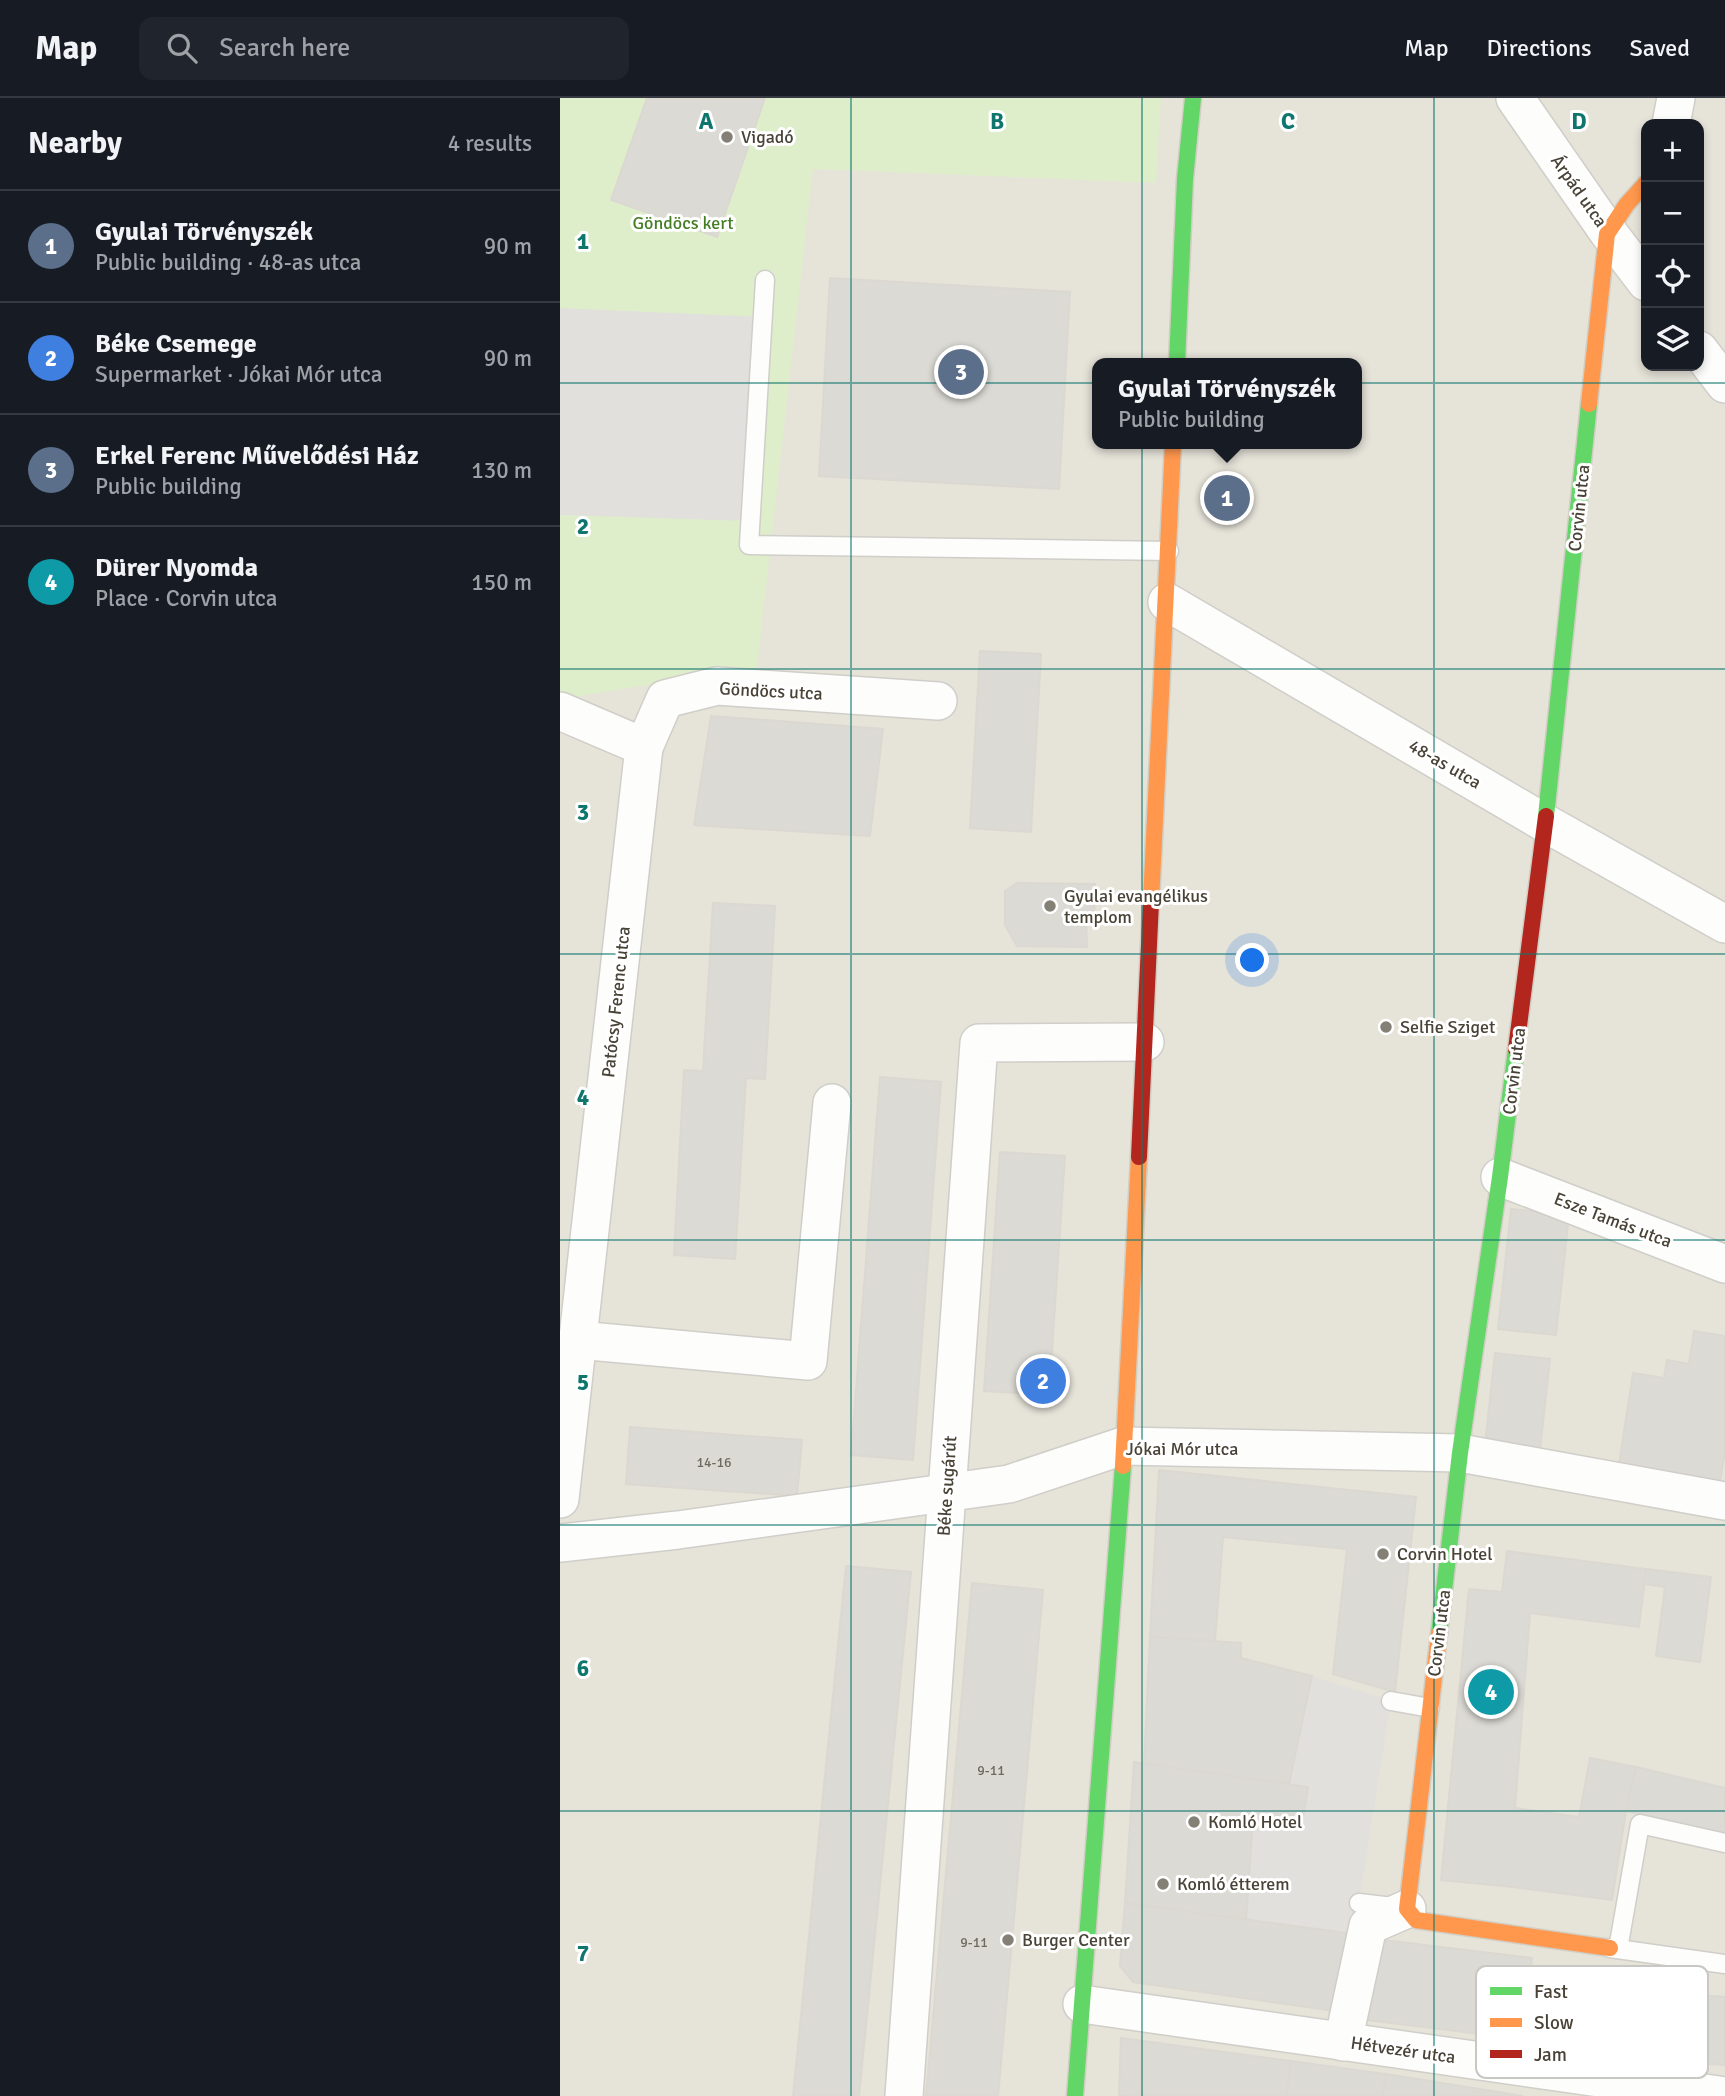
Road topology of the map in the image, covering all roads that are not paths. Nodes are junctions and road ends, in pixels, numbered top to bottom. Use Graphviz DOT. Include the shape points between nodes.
graph roads {
  1 [pos="1193,98"];
  2 [pos="1515,98"];
  3 [pos="1676,98"];
  4 [pos="1672,119"];
  5 [pos="1641,189"];
  6 [pos="1608,232"];
  7 [pos="1641,275"];
  8 [pos="765,279"];
  9 [pos="1704,357"];
  10 [pos="1177,358"];
  11 [pos="1725,384"];
  12 [pos="1174,449"];
  13 [pos="1169,551"];
  14 [pos="1167,602"];
  15 [pos="938,701"];
  16 [pos="560,711"];
  17 [pos="644,747"];
  18 [pos="1545,823"];
  19 [pos="1725,924"];
  20 [pos="1145,1042"];
  21 [pos="832,1103"];
  22 [pos="1500,1177"];
  23 [pos="1725,1264"];
  24 [pos="578,1340"];
  25 [pos="1123,1446"];
  26 [pos="1460,1453"];
  27 [pos="946,1493"];
  28 [pos="560,1499"];
  29 [pos="1725,1501"];
  30 [pos="560,1544"];
  31 [pos="1391,1700"];
  32 [pos="1430,1708"];
  33 [pos="1725,1843"];
  34 [pos="1359,1903"];
  35 [pos="1407,1909"];
  36 [pos="1614,1949"];
  37 [pos="1725,1964"];
  38 [pos="1082,2004"];
  39 [pos="1343,2042"];
  40 [pos="1476,2067"];
  41 [pos="1537,2078"];
  42 [pos="1569,2084"];
  43 [pos="904,2096"];
  44 [pos="1075,2096"];
  45 [pos="1725,2096"];
  1 -- 10 [label="street"];
  2 -- 6 [label="street, Árpád utca"];
  3 -- 4 [label="street"];
  5 -- 6 [label="street"];
  6 -- 7 [label="street, Árpád utca"];
  6 -- 18 [label="street, Corvin utca"];
  8 -- 13 [label="lane" via="749,545"];
  9 -- 11 [label="street"];
  12 -- 13 [label="street"];
  13 -- 14 [label="street"];
  14 -- 18 [label="street, 48-as utca"];
  14 -- 20 [label="street"];
  15 -- 17 [label="street, Göndöcs utca" via="717,686 665,699"];
  16 -- 17 [label="street"];
  17 -- 24 [label="street, Patócsy Ferenc utca"];
  18 -- 19 [label="street, 48-as utca"];
  18 -- 22 [label="street, Corvin utca"];
  20 -- 25 [label="street"];
  20 -- 27 [label="street, Béke sugárút" via="979,1043"];
  21 -- 24 [label="street" via="808,1361"];
  22 -- 23 [label="street, Esze Tamás utca"];
  22 -- 26 [label="street, Corvin utca"];
  24 -- 28 [label="street, Patócsy Ferenc utca"];
  25 -- 26 [label="street, Jókai Mór utca"];
  25 -- 27 [label="street, Jókai Mór utca" via="1009,1484"];
  25 -- 38 [label="street"];
  26 -- 29 [label="street, Jókai Mór utca"];
  26 -- 32 [label="street, Corvin utca"];
  27 -- 30 [label="street, Jókai Mór utca"];
  27 -- 43 [label="street, Béke sugárút"];
  31 -- 32 [label="lane"];
  32 -- 35 [label="street, Corvin utca"];
  33 -- 36 [label="lane" via="1640,1824"];
  34 -- 35 [label="lane"];
  35 -- 36 [label="street" via="1416,1920"];
  35 -- 39 [label="street" via="1368,1926"];
  36 -- 37 [label="lane"];
  38 -- 39 [label="street, Hétvezér utca"];
  38 -- 44 [label="street"];
  39 -- 40 [label="street, Hétvezér utca"];
  41 -- 42 [label="street, Hétvezér utca"];
  42 -- 45 [label="street, Hétvezér utca"];
}
